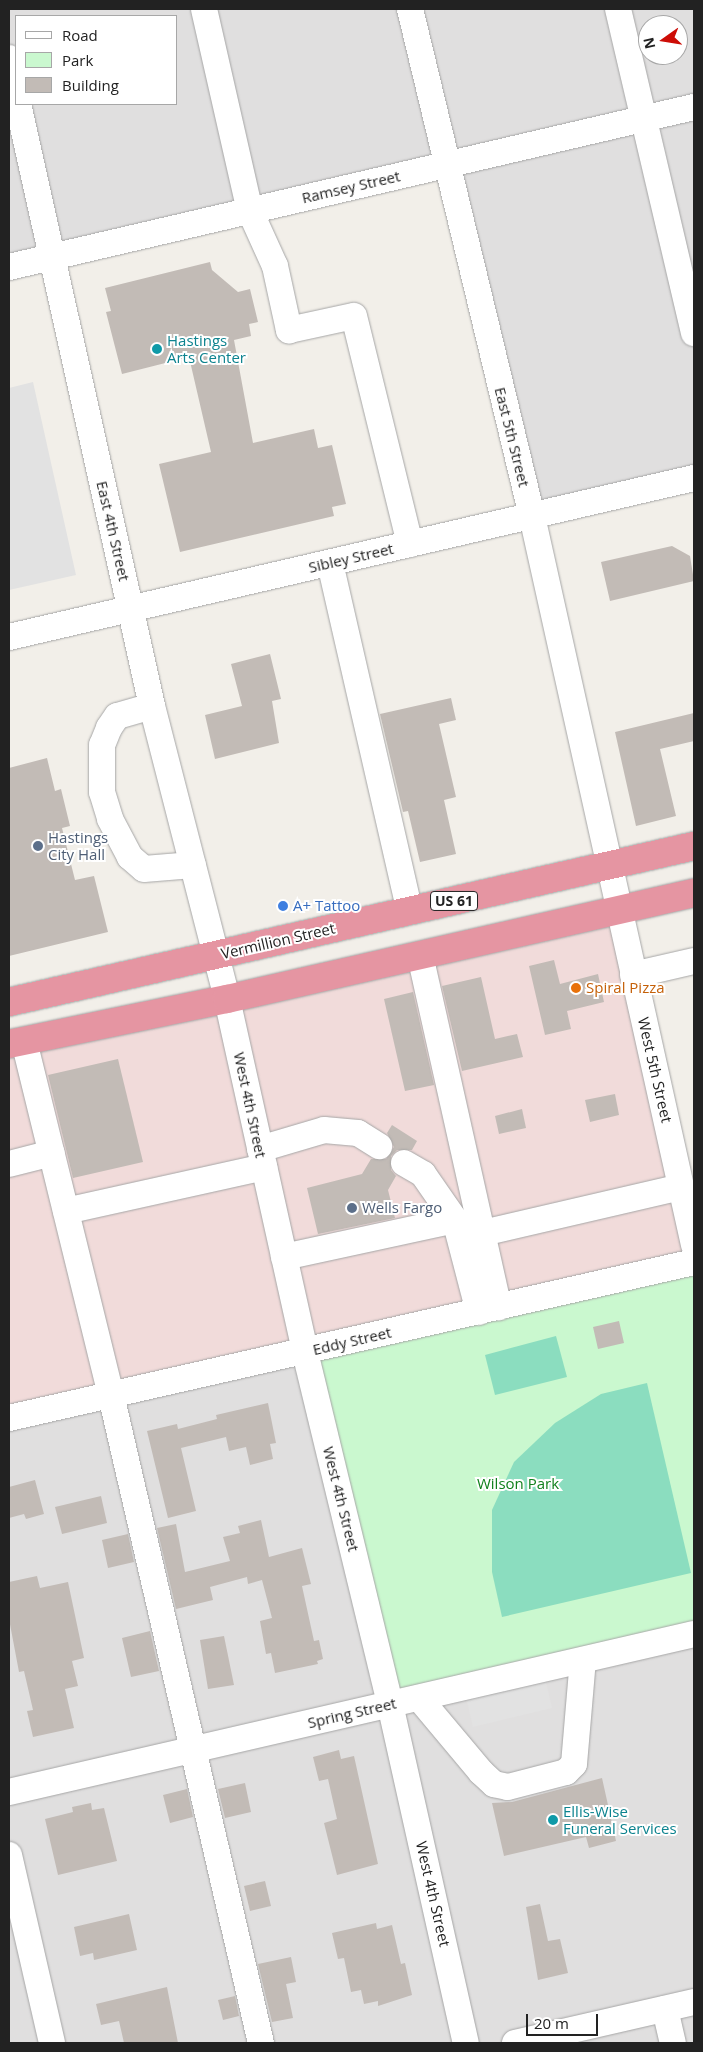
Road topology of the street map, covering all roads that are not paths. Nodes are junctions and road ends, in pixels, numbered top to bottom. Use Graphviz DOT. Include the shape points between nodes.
graph roads {
  1 [pos="204,9"];
  2 [pos="410,9"];
  3 [pos="618,9"];
  4 [pos="9,58"];
  5 [pos="15,89"];
  6 [pos="18,105"];
  7 [pos="694,107"];
  8 [pos="644,119"];
  9 [pos="445,164"];
  10 [pos="250,211"];
  11 [pos="51,258"];
  12 [pos="9,267"];
  13 [pos="694,333"];
  14 [pos="694,478"];
  15 [pos="532,516"];
  16 [pos="410,544"];
  17 [pos="330,562"];
  18 [pos="131,608"];
  19 [pos="9,637"];
  20 [pos="152,706"];
  21 [pos="694,846"];
  22 [pos="193,866"];
  23 [pos="609,866"];
  24 [pos="694,893"];
  25 [pos="619,910"];
  26 [pos="410,911"];
  27 [pos="420,955"];
  28 [pos="214,956"];
  29 [pos="694,961"];
  30 [pos="633,975"];
  31 [pos="227,999"];
  32 [pos="9,1002"];
  33 [pos="16,1042"];
  34 [pos="379,1146"];
  35 [pos="52,1153"];
  36 [pos="262,1158"];
  37 [pos="404,1163"];
  38 [pos="9,1164"];
  39 [pos="681,1187"];
  40 [pos="66,1211"];
  41 [pos="455,1220"];
  42 [pos="483,1233"];
  43 [pos="694,1245"];
  44 [pos="284,1256"];
  45 [pos="694,1262"];
  46 [pos="489,1309"];
  47 [pos="305,1352"];
  48 [pos="111,1395"];
  49 [pos="9,1418"];
  50 [pos="694,1634"];
  51 [pos="583,1660"];
  52 [pos="420,1698"];
  53 [pos="390,1704"];
  54 [pos="192,1750"];
  55 [pos="9,1792"];
  56 [pos="9,1855"];
  57 [pos="694,2002"];
  58 [pos="665,2009"];
  59 [pos="52,2043"];
  60 [pos="261,2043"];
  61 [pos="466,2043"];
  62 [pos="515,2043"];
  63 [pos="673,2043"];
  1 -- 10 [label="street"];
  2 -- 9 [label="street, East 5th Street"];
  3 -- 8 [label="street"];
  4 -- 5 [label="street"];
  6 -- 11 [label="street, East 4th Street"];
  7 -- 8 [label="street, Ramsey Street"];
  8 -- 9 [label="street, Ramsey Street"];
  8 -- 13 [label="street"];
  9 -- 10 [label="street, Ramsey Street"];
  9 -- 15 [label="street, East 5th Street"];
  10 -- 11 [label="street, Ramsey Street"];
  10 -- 16 [label="street" via="275,266 289,330 354,316"];
  11 -- 12 [label="street, Ramsey Street"];
  11 -- 18 [label="street, East 4th Street"];
  14 -- 15 [label="street, Sibley Street"];
  15 -- 16 [label="street, Sibley Street"];
  15 -- 23 [label="street, East 5th Street"];
  16 -- 17 [label="street, Sibley Street"];
  17 -- 18 [label="street, Sibley Street"];
  17 -- 26 [label="street"];
  18 -- 19 [label="street, Sibley Street"];
  18 -- 20 [label="street, East 4th Street"];
  20 -- 22 [label="street, East 4th Street"];
  20 -- 22 [label="street" via="118,716 108,728 102,744 102,792 110,818 130,856 144,869"];
  21 -- 23 [label="highway, Vermillion Street / US 61"];
  22 -- 28 [label="street, East 4th Street"];
  23 -- 25 [label="street, West 5th Street"];
  23 -- 26 [label="highway, Vermillion Street / US 61"];
  24 -- 25 [label="highway"];
  25 -- 27 [label="highway"];
  25 -- 30 [label="street, West 5th Street"];
  26 -- 28 [label="highway, Vermillion Street / US 61"];
  27 -- 31 [label="highway"];
  27 -- 42 [label="street"];
  28 -- 31 [label="street, West 4th Street"];
  28 -- 32 [label="highway, Vermillion Street / US 61"];
  29 -- 30 [label="street"];
  30 -- 39 [label="street, West 5th Street"];
  31 -- 33 [label="highway"];
  31 -- 36 [label="street, West 4th Street"];
  33 -- 35 [label="street"];
  34 -- 36 [label="street" via="358,1132 324,1130"];
  35 -- 38 [label="street"];
  35 -- 40 [label="street"];
  36 -- 40 [label="street"];
  36 -- 44 [label="street, West 4th Street"];
  37 -- 41 [label="street" via="422,1174"];
  39 -- 42 [label="street"];
  39 -- 43 [label="street, West 5th Street"];
  40 -- 48 [label="street"];
  41 -- 44 [label="street"];
  41 -- 46 [label="street"];
  42 -- 46 [label="street"];
  44 -- 47 [label="street, West 4th Street"];
  45 -- 46 [label="street, Eddy Street"];
  46 -- 47 [label="street, Eddy Street"];
  47 -- 48 [label="street, Eddy Street"];
  47 -- 53 [label="street, West 4th Street"];
  48 -- 49 [label="street, Eddy Street"];
  48 -- 54 [label="street"];
  50 -- 51 [label="street, Spring Street"];
  51 -- 52 [label="street, Spring Street"];
  51 -- 52 [label="street" via="574,1764 566,1772 508,1787 494,1784 481,1772"];
  52 -- 53 [label="street, Spring Street"];
  53 -- 54 [label="street, Spring Street"];
  53 -- 61 [label="street, West 4th Street"];
  54 -- 55 [label="street, Spring Street"];
  54 -- 60 [label="street"];
  56 -- 59 [label="street"];
  57 -- 58 [label="street"];
  58 -- 62 [label="street"];
  58 -- 63 [label="street"];
}
